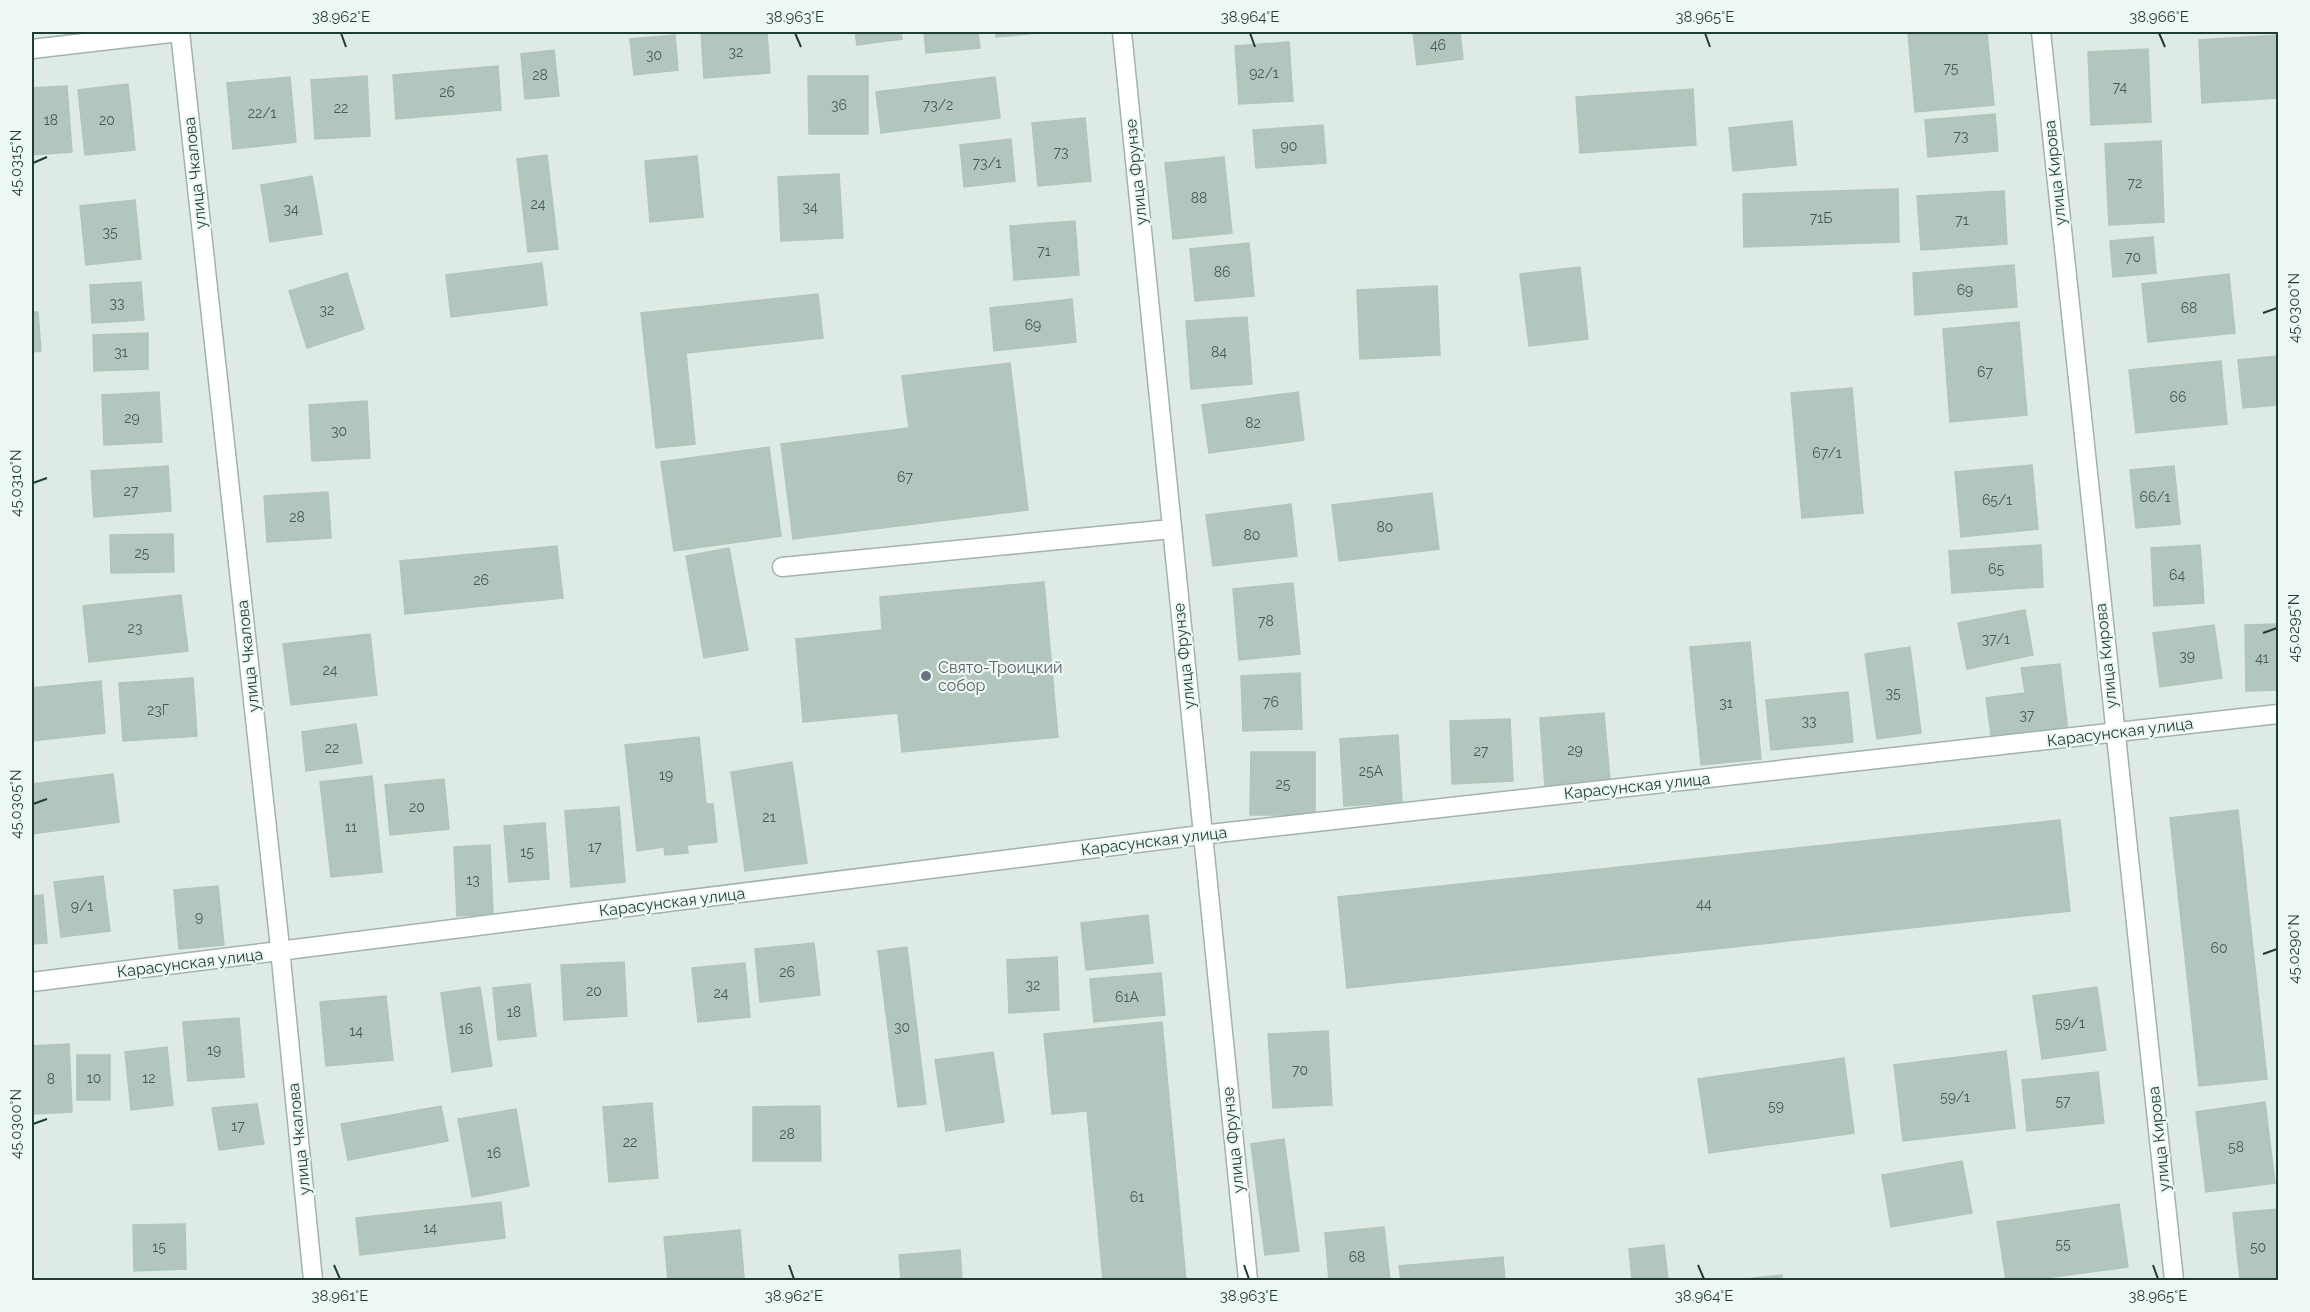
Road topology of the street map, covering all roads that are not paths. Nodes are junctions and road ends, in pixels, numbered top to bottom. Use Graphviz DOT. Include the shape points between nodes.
graph roads {
  1 [pos="180,32"];
  2 [pos="1122,32"];
  3 [pos="2041,32"];
  4 [pos="32,49"];
  5 [pos="1171,529"];
  6 [pos="782,567"];
  7 [pos="2278,714"];
  8 [pos="2114,733"];
  9 [pos="1201,835"];
  10 [pos="280,952"];
  11 [pos="32,982"];
  12 [pos="313,1281"];
  13 [pos="1248,1281"];
  14 [pos="2174,1281"];
  1 -- 4 [label="street"];
  1 -- 10 [label="street, улица Чкалова"];
  2 -- 5 [label="street, улица Фрунзе"];
  3 -- 8 [label="street, улица Кирова"];
  5 -- 6 [label="street"];
  5 -- 9 [label="street, улица Фрунзе"];
  7 -- 8 [label="street, Карасунская улица"];
  8 -- 9 [label="street, Карасунская улица"];
  8 -- 14 [label="street, улица Кирова"];
  9 -- 10 [label="street, Карасунская улица"];
  9 -- 13 [label="street, улица Фрунзе"];
  10 -- 11 [label="street, Карасунская улица"];
  10 -- 12 [label="street, улица Чкалова"];
}
